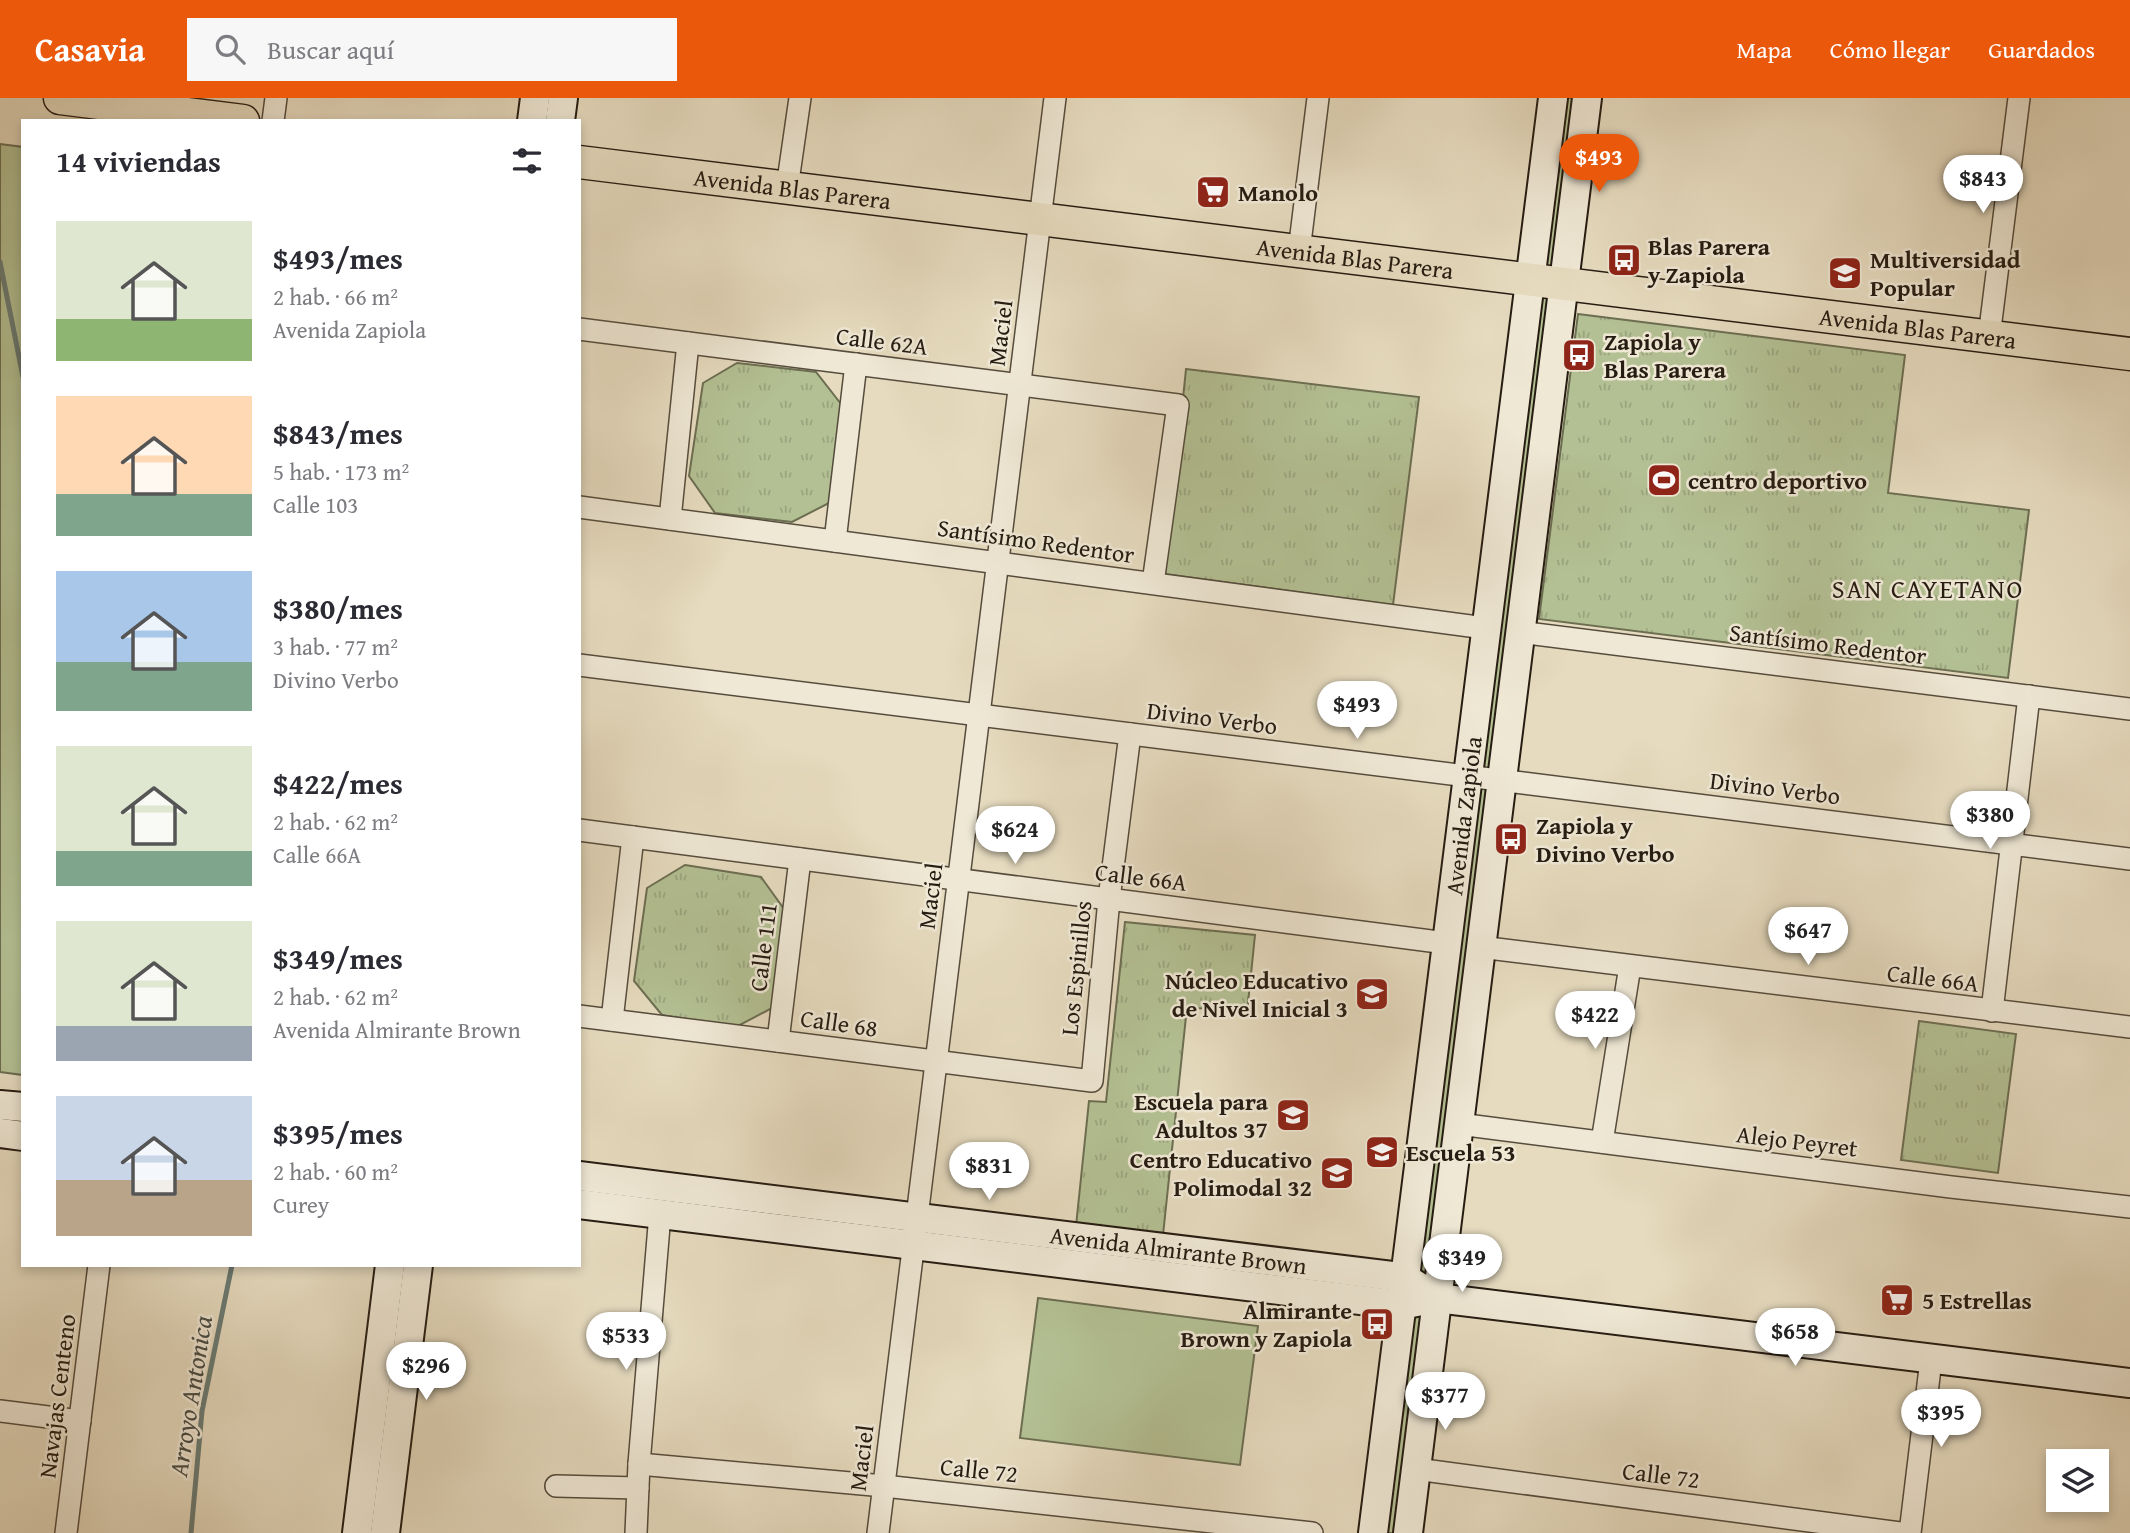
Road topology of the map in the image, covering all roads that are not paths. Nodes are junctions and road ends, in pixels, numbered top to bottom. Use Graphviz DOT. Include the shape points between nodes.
graph roads {
  1 [pos="60,98"];
  2 [pos="276,98"];
  3 [pos="534,98"];
  4 [pos="563,98"];
  5 [pos="800,98"];
  6 [pos="1055,98"];
  7 [pos="1318,98"];
  8 [pos="1553,98"];
  9 [pos="1587,98"];
  10 [pos="2019,98"];
  11 [pos="227,119"];
  12 [pos="273,119"];
  13 [pos="532,119"];
  14 [pos="560,119"];
  15 [pos="581,162"];
  16 [pos="787,188"];
  17 [pos="1040,220"];
  18 [pos="1299,251"];
  19 [pos="1529,280"];
  20 [pos="1563,284"];
  21 [pos="581,329"];
  22 [pos="1989,337"];
  23 [pos="688,343"];
  24 [pos="2130,354"];
  25 [pos="856,364"];
  26 [pos="1020,385"];
  27 [pos="581,507"];
  28 [pos="670,519"];
  29 [pos="835,541"];
  30 [pos="998,564"];
  31 [pos="1153,583"];
  32 [pos="1485,628"];
  33 [pos="1519,632"];
  34 [pos="581,665"];
  35 [pos="2029,696"];
  36 [pos="2130,709"];
  37 [pos="979,715"];
  38 [pos="1130,734"];
  39 [pos="1467,776"];
  40 [pos="1501,781"];
  41 [pos="581,830"];
  42 [pos="633,837"];
  43 [pos="2011,845"];
  44 [pos="800,859"];
  45 [pos="2130,859"];
  46 [pos="959,880"];
  47 [pos="1109,899"];
  48 [pos="1446,943"];
  49 [pos="1480,947"];
  50 [pos="1630,966"];
  51 [pos="1992,1012"];
  52 [pos="581,1016"];
  53 [pos="612,1020"];
  54 [pos="2130,1027"];
  55 [pos="778,1041"];
  56 [pos="936,1062"];
  57 [pos="1092,1081"];
  58 [pos="0,1105"];
  59 [pos="21,1107"];
  60 [pos="1459,1124"];
  61 [pos="0,1133"];
  62 [pos="21,1136"];
  63 [pos="1602,1142"];
  64 [pos="581,1176"];
  65 [pos="581,1204"];
  66 [pos="2130,1207"];
  67 [pos="660,1214"];
  68 [pos="917,1218"];
  69 [pos="914,1246"];
  70 [pos="99,1267"];
  71 [pos="390,1267"];
  72 [pos="418,1267"];
  73 [pos="1403,1292"];
  74 [pos="1437,1298"];
  75 [pos="1931,1360"];
  76 [pos="2130,1383"];
  77 [pos="0,1411"];
  78 [pos="80,1421"];
  79 [pos="639,1464"];
  80 [pos="1416,1469"];
  81 [pos="556,1486"];
  82 [pos="884,1486"];
  83 [pos="638,1488"];
  84 [pos="1125,1523"];
  85 [pos="66,1533"];
  86 [pos="357,1533"];
  87 [pos="384,1533"];
  88 [pos="636,1533"];
  89 [pos="878,1533"];
  90 [pos="1312,1533"];
  91 [pos="1373,1533"];
  92 [pos="1408,1533"];
  93 [pos="1900,1533"];
  94 [pos="1910,1533"];
  1 -- 11 [label="main road"];
  2 -- 12 [label="street"];
  3 -- 13 [label="main road"];
  4 -- 14 [label="main road"];
  5 -- 16 [label="street"];
  6 -- 17 [label="street, Maciel"];
  7 -- 18 [label="street"];
  8 -- 19 [label="main road, Avenida Zapiola"];
  9 -- 20 [label="main road, Avenida Zapiola"];
  10 -- 22 [label="street"];
  15 -- 16 [label="main road, Avenida Blas Parera"];
  16 -- 17 [label="main road, Avenida Blas Parera"];
  17 -- 18 [label="main road, Avenida Blas Parera"];
  17 -- 26 [label="street, Maciel"];
  18 -- 19 [label="main road, Avenida Blas Parera"];
  19 -- 20 [label="main road, Avenida Blas Parera"];
  19 -- 32 [label="main road, Avenida Zapiola"];
  20 -- 22 [label="main road, Avenida Blas Parera"];
  20 -- 33 [label="main road, Avenida Zapiola"];
  21 -- 23 [label="street, Calle 62A"];
  22 -- 24 [label="main road, Avenida Blas Parera"];
  23 -- 25 [label="street, Calle 62A"];
  23 -- 28 [label="street"];
  25 -- 26 [label="street, Calle 62A"];
  25 -- 29 [label="street"];
  26 -- 30 [label="street, Maciel"];
  26 -- 31 [label="street, Calle 62A" via="1178,405"];
  27 -- 28 [label="street, Santísimo Redentor"];
  28 -- 29 [label="street, Santísimo Redentor"];
  29 -- 30 [label="street, Santísimo Redentor"];
  30 -- 31 [label="street, Santísimo Redentor"];
  30 -- 37 [label="street, Maciel"];
  31 -- 32 [label="street, Santísimo Redentor"];
  32 -- 39 [label="main road, Avenida Zapiola"];
  33 -- 35 [label="street, Santísimo Redentor"];
  33 -- 40 [label="main road, Avenida Zapiola"];
  34 -- 37 [label="street, Divino Verbo"];
  35 -- 36 [label="street, Santísimo Redentor"];
  35 -- 43 [label="street"];
  37 -- 38 [label="street, Divino Verbo"];
  37 -- 46 [label="street, Maciel"];
  38 -- 39 [label="street, Divino Verbo"];
  38 -- 47 [label="street, Los Espinillos"];
  39 -- 40 [label="street, Divino Verbo"];
  39 -- 48 [label="main road, Avenida Zapiola"];
  40 -- 43 [label="street, Divino Verbo"];
  40 -- 49 [label="main road, Avenida Zapiola"];
  41 -- 42 [label="street, Calle 66A"];
  42 -- 44 [label="street, Calle 66A"];
  42 -- 53 [label="street"];
  43 -- 45 [label="street, Divino Verbo"];
  43 -- 51 [label="street"];
  44 -- 46 [label="street, Calle 66A"];
  44 -- 55 [label="street, Calle 111"];
  46 -- 47 [label="street, Calle 66A"];
  46 -- 56 [label="street, Maciel"];
  47 -- 48 [label="street, Calle 66A"];
  47 -- 57 [label="street, Los Espinillos"];
  48 -- 73 [label="main road, Avenida Zapiola"];
  49 -- 50 [label="street, Calle 66A"];
  49 -- 60 [label="main road, Avenida Zapiola"];
  50 -- 51 [label="street, Calle 66A"];
  50 -- 63 [label="street"];
  51 -- 54 [label="street, Calle 66A"];
  52 -- 53 [label="street, Calle 68"];
  53 -- 55 [label="street, Calle 68"];
  55 -- 56 [label="street, Calle 68"];
  56 -- 57 [label="street, Calle 68"];
  56 -- 68 [label="street, Maciel"];
  58 -- 59 [label="main road"];
  60 -- 63 [label="street, Alejo Peyret"];
  60 -- 74 [label="main road, Avenida Zapiola"];
  61 -- 62 [label="main road"];
  63 -- 66 [label="street, Alejo Peyret"];
  64 -- 68 [label="main road, Avenida Almirante Brown"];
  65 -- 67 [label="main road, Avenida Almirante Brown"];
  67 -- 69 [label="main road, Avenida Almirante Brown"];
  67 -- 79 [label="street"];
  68 -- 69 [label="street, Maciel"];
  68 -- 73 [label="main road, Avenida Almirante Brown"];
  69 -- 73 [label="main road, Avenida Almirante Brown"];
  69 -- 82 [label="street, Maciel"];
  70 -- 78 [label="street, Navajas Centeno"];
  71 -- 86 [label="main road"];
  72 -- 87 [label="main road"];
  73 -- 74 [label="main road, Avenida Almirante Brown"];
  73 -- 91 [label="main road, Avenida Zapiola"];
  74 -- 75 [label="main road, Avenida Almirante Brown"];
  74 -- 80 [label="main road, Avenida Zapiola"];
  75 -- 76 [label="main road, Avenida Almirante Brown"];
  75 -- 94 [label="street"];
  77 -- 78 [label="street"];
  78 -- 85 [label="street, Navajas Centeno"];
  79 -- 82 [label="street, Calle 72"];
  79 -- 83 [label="street"];
  80 -- 92 [label="main road, Avenida Zapiola"];
  80 -- 93 [label="street, Calle 72"];
  81 -- 83 [label="street"];
  82 -- 84 [label="street, Calle 72"];
  82 -- 89 [label="street, Maciel"];
  83 -- 88 [label="street"];
  84 -- 90 [label="street, Calle 72"];
}
